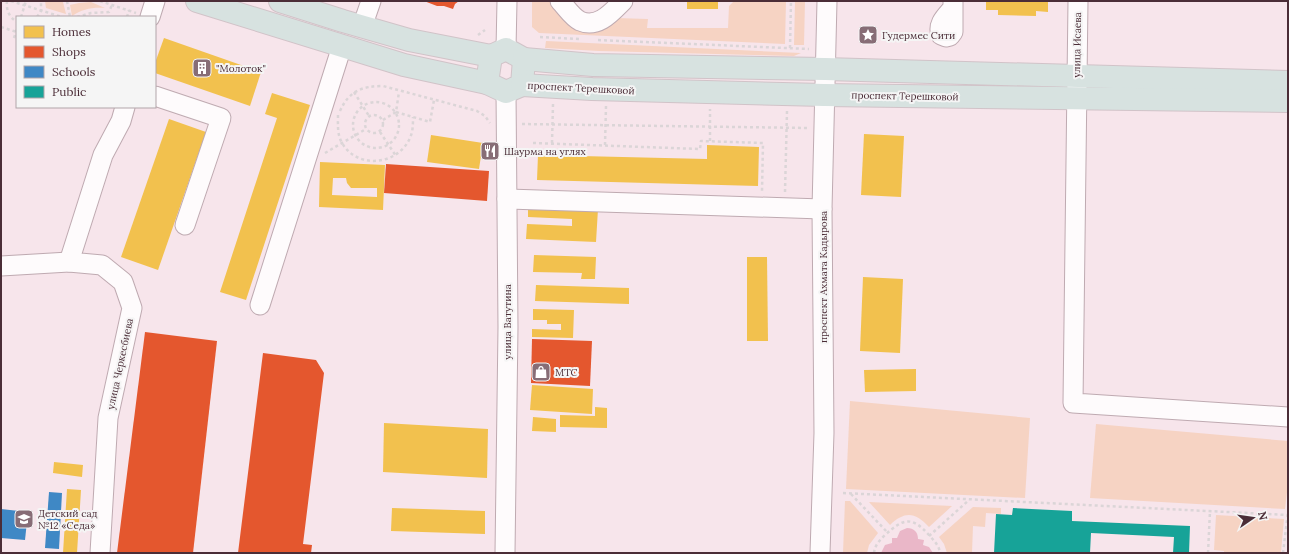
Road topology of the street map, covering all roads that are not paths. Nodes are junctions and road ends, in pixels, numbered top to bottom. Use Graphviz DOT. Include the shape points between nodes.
graph roads {
  1 [pos="155,1"];
  2 [pos="197,1"];
  3 [pos="280,1"];
  4 [pos="371,1"];
  5 [pos="507,1"];
  6 [pos="560,1"];
  7 [pos="623,1"];
  8 [pos="827,1"];
  9 [pos="1078,1"];
  10 [pos="150,16"];
  11 [pos="362,26"];
  12 [pos="342,46"];
  13 [pos="507,55"];
  14 [pos="486,82"];
  15 [pos="824,82"];
  16 [pos="1288,82"];
  17 [pos="514,88"];
  18 [pos="1077,88"];
  19 [pos="156,96"];
  20 [pos="1288,101"];
  21 [pos="125,108"];
  22 [pos="507,199"];
  23 [pos="822,209"];
  24 [pos="185,225"];
  25 [pos="70,262"];
  26 [pos="1,266"];
  27 [pos="260,305"];
  28 [pos="1288,417"];
  29 [pos="100,553"];
  30 [pos="505,553"];
  31 [pos="820,553"];
  1 -- 10 [label="street"];
  2 -- 12 [label="main road"];
  3 -- 11 [label="main road, проспект Терешковой"];
  4 -- 11 [label="street"];
  5 -- 13 [label="street"];
  6 -- 7 [label="street" via="575,17 589,23 608,17"];
  8 -- 15 [label="street, проспект Ахмата Кадырова"];
  9 -- 18 [label="street, улица Исаева"];
  11 -- 13 [label="main road, проспект Терешковой" via="409,40"];
  12 -- 14 [label="main road" via="404,65"];
  12 -- 27 [label="street"];
  13 -- 14 [label="main road"];
  13 -- 15 [label="main road, проспект Терешковой"];
  13 -- 17 [label="main road"];
  14 -- 17 [label="main road"];
  15 -- 17 [label="main road, проспект Терешковой" via="592,89"];
  15 -- 18 [label="main road, проспект Терешковой"];
  15 -- 23 [label="street, проспект Ахмата Кадырова"];
  16 -- 18 [label="main road, проспект Терешковой"];
  17 -- 22 [label="street, улица Ватутина"];
  18 -- 20 [label="main road, проспект Терешковой"];
  18 -- 28 [label="street, улица Исаева" via="1073,403"];
  19 -- 24 [label="street" via="222,118"];
  21 -- 25 [label="street" via="121,121 103,155"];
  22 -- 23 [label="street"];
  22 -- 30 [label="street, улица Ватутина"];
  23 -- 31 [label="street, проспект Ахмата Кадырова" via="824,434"];
  25 -- 26 [label="street, улица Черкесбиева"];
  25 -- 29 [label="street, улица Черкесбиева" via="102,265 123,282 132,308 108,418"];
}
